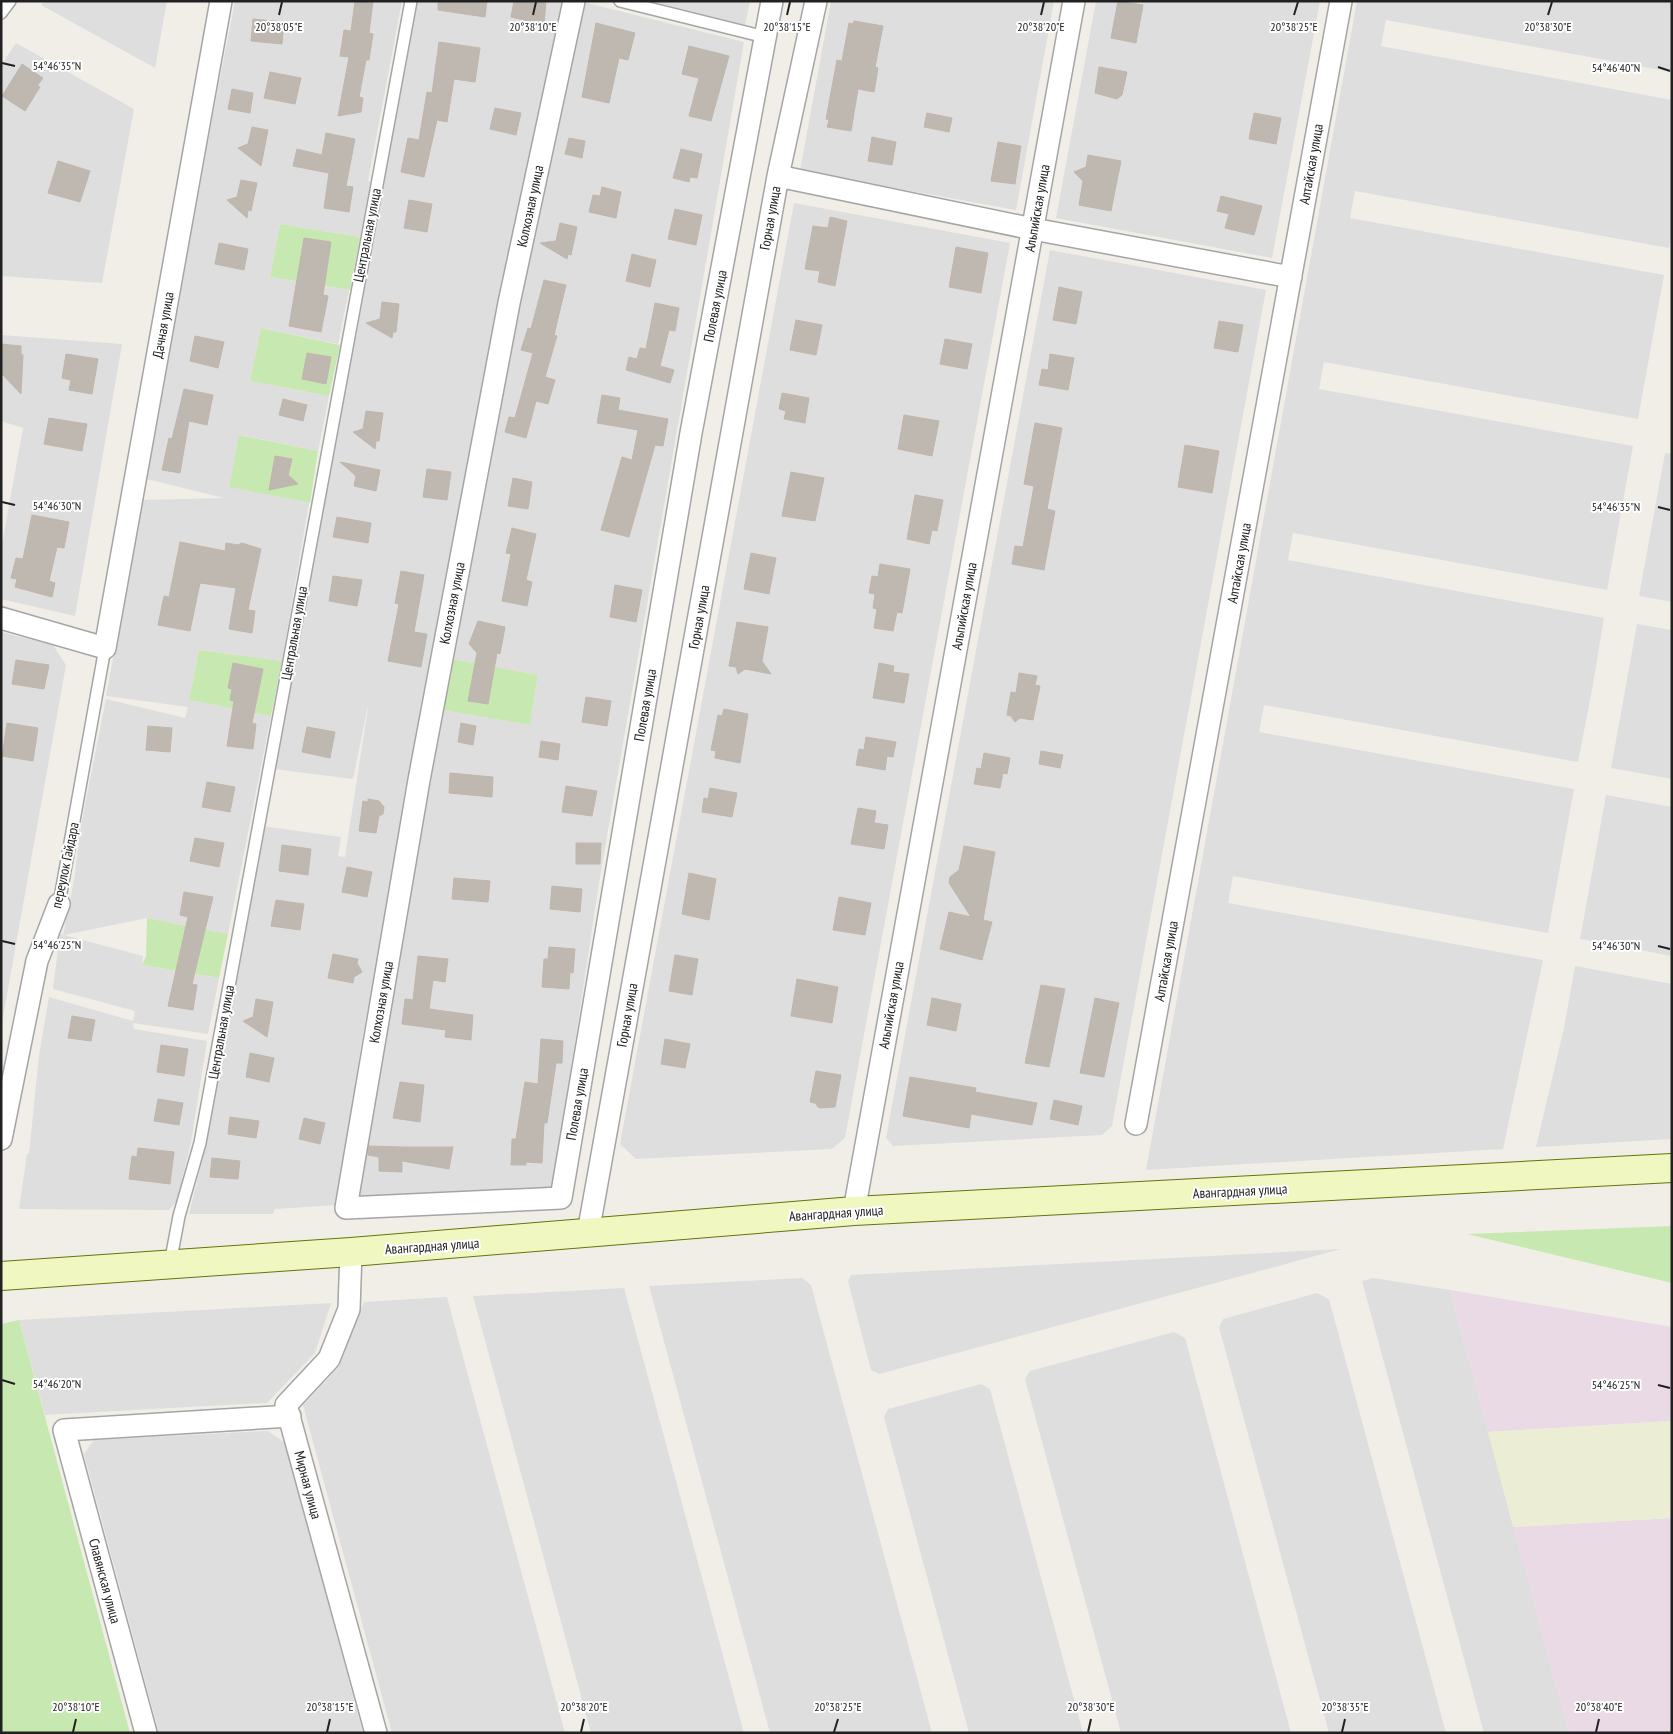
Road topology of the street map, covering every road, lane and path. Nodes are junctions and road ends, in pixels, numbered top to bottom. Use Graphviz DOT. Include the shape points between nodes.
graph roads {
  1 [pos="10,1"];
  2 [pos="221,1"];
  3 [pos="411,1"];
  4 [pos="574,1"];
  5 [pos="620,1"];
  6 [pos="772,1"];
  7 [pos="816,1"];
  8 [pos="1074,1"];
  9 [pos="1341,1"];
  10 [pos="1,13"];
  11 [pos="765,37"];
  12 [pos="778,176"];
  13 [pos="1033,229"];
  14 [pos="1291,277"];
  15 [pos="1,618"];
  16 [pos="105,648"];
  17 [pos="59,904"];
  18 [pos="1136,1124"];
  19 [pos="1,1139"];
  20 [pos="1672,1168"];
  21 [pos="346,1208"];
  22 [pos="854,1211"];
  23 [pos="588,1234"];
  24 [pos="352,1252"];
  25 [pos="170,1264"];
  26 [pos="1,1276"];
  27 [pos="290,1416"];
  28 [pos="146,1733"];
  29 [pos="376,1733"];
  1 -- 10 [label="lane"];
  2 -- 16 [label="street, Дачная улица"];
  3 -- 25 [label="lane, Центральная улица" via="200,1143 179,1216"];
  4 -- 21 [label="street, Колхозная улица" via="501,342 419,780"];
  5 -- 11 [label="lane"];
  6 -- 11 [label="street, Полевая улица"];
  7 -- 12 [label="street, Горная улица"];
  8 -- 13 [label="street, Альпийская улица"];
  9 -- 14 [label="street, Алтайская улица"];
  11 -- 21 [label="street, Полевая улица" via="690,443 561,1198"];
  12 -- 13 [label="street"];
  12 -- 23 [label="street, Горная улица"];
  13 -- 14 [label="street"];
  13 -- 22 [label="street, Альпийская улица"];
  14 -- 18 [label="street, Алтайская улица"];
  15 -- 16 [label="street"];
  16 -- 17 [label="lane, переулок Гайдара"];
  17 -- 19 [label="street, переулок Гайдара" via="37,961"];
  20 -- 22 [label="main road, Авангардная улица"];
  22 -- 23 [label="main road, Авангардная улица"];
  23 -- 24 [label="main road, Авангардная улица"];
  24 -- 25 [label="main road, Авангардная улица"];
  24 -- 27 [label="street, Мирная улица" via="348,1309 329,1359 286,1405"];
  25 -- 26 [label="main road, Авангардная улица"];
  27 -- 28 [label="street, Славянская улица" via="64,1430"];
  27 -- 29 [label="street, Мирная улица"];
}
